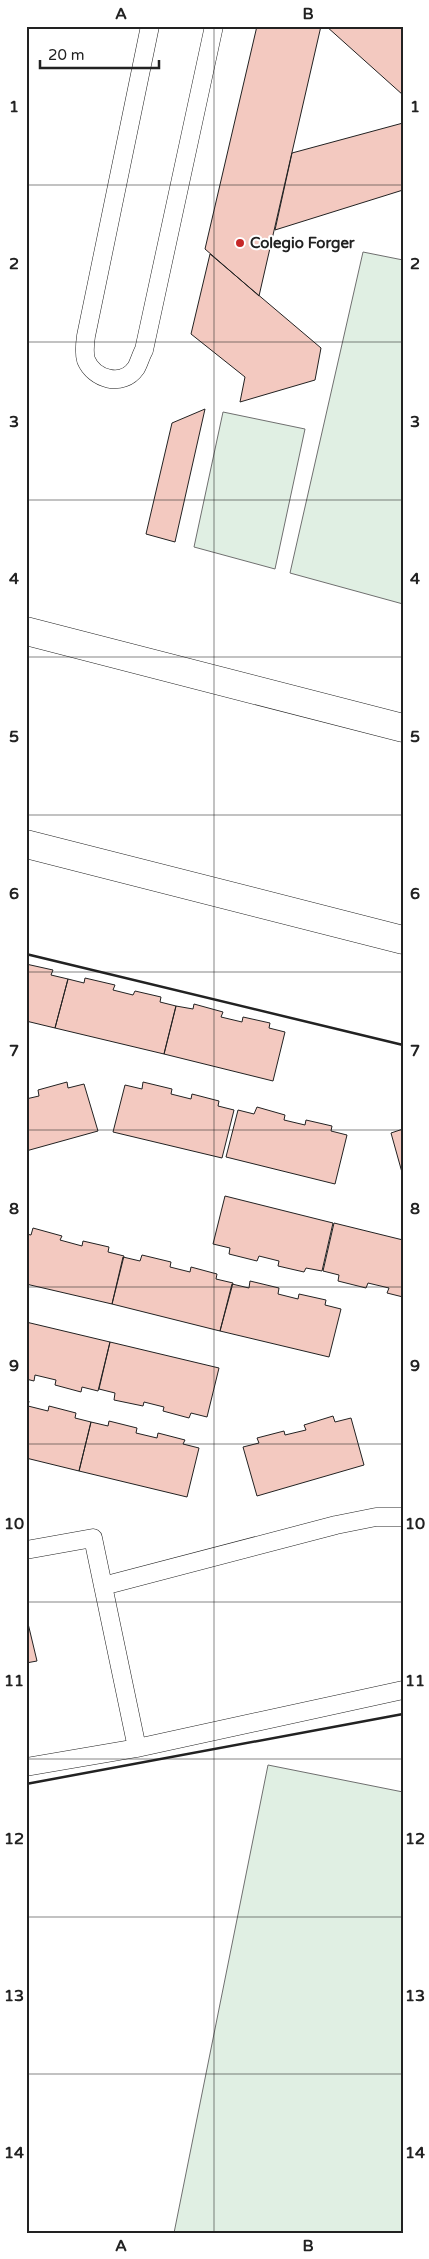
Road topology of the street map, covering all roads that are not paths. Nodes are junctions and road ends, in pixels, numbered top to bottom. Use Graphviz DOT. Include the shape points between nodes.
graph roads {
  1 [pos="150,26"];
  2 [pos="214,26"];
  3 [pos="26,631"];
  4 [pos="403,728"];
  5 [pos="26,844"];
  6 [pos="403,940"];
  7 [pos="403,1518"];
  8 [pos="26,1550"];
  9 [pos="103,1586"];
  10 [pos="403,1690"];
  11 [pos="137,1748"];
  12 [pos="26,1767"];
  1 -- 2 [label="lane" via="86,336 85,357 92,371 103,378 117,380 136,368 144,350"];
  3 -- 4 [label="street"];
  5 -- 6 [label="street"];
  7 -- 9 [label="lane" via="376,1517 336,1525"];
  8 -- 9 [label="lane" via="93,1538"];
  9 -- 11 [label="lane"];
  10 -- 11 [label="lane"];
  11 -- 12 [label="lane"];
}
